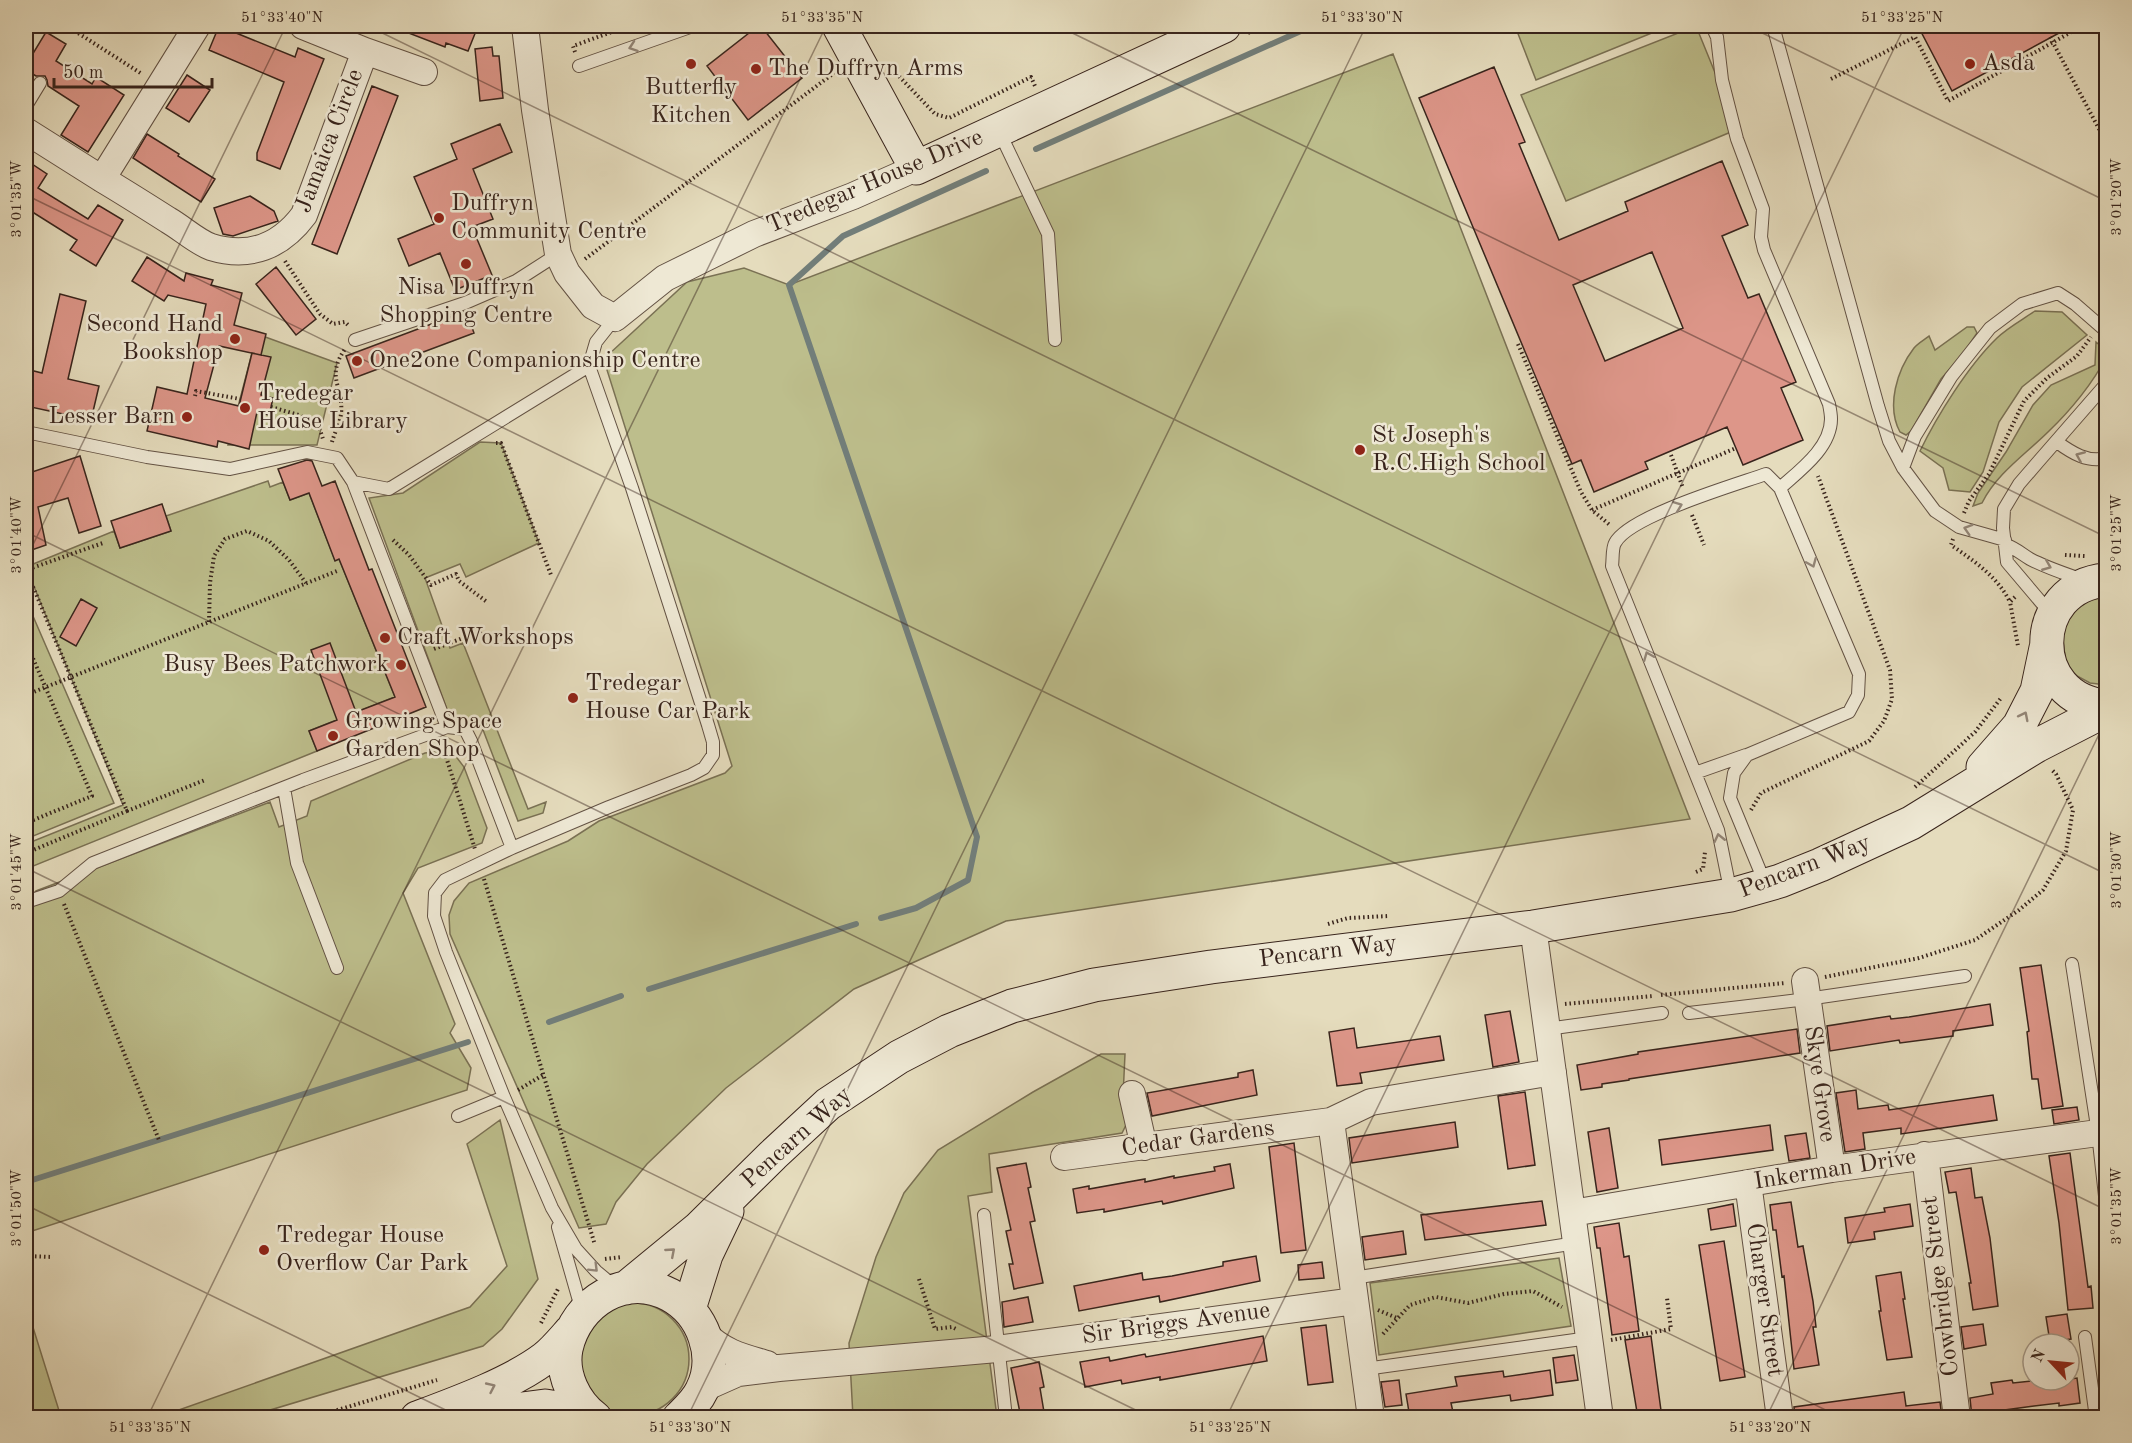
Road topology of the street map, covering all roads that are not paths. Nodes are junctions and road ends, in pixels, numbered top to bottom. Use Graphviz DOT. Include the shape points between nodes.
graph roads {
  1 [pos="197,26"];
  2 [pos="303,26"];
  3 [pos="525,26"];
  4 [pos="839,26"];
  5 [pos="1224,26"];
  6 [pos="1712,26"];
  7 [pos="1773,26"];
  8 [pos="690,27"];
  9 [pos="365,51"];
  10 [pos="578,62"];
  11 [pos="424,72"];
  12 [pos="40,83"];
  13 [pos="26,106"];
  14 [pos="998,130"];
  15 [pos="26,131"];
  16 [pos="916,168"];
  17 [pos="102,178"];
  18 [pos="563,263"];
  19 [pos="615,318"];
  20 [pos="2104,328"];
  21 [pos="355,340"];
  22 [pos="1055,340"];
  23 [pos="590,366"];
  24 [pos="2106,384"];
  25 [pos="26,432"];
  26 [pos="2057,442"];
  27 [pos="2106,458"];
  28 [pos="1903,468"];
  29 [pos="353,482"];
  30 [pos="1780,488"];
  31 [pos="2005,543"];
  32 [pos="2102,580"];
  33 [pos="2052,615"];
  34 [pos="2046,648"];
  35 [pos="2106,708"];
  36 [pos="442,728"];
  37 [pos="1747,755"];
  38 [pos="1695,773"];
  39 [pos="284,788"];
  40 [pos="1959,792"];
  41 [pos="512,848"];
  42 [pos="1766,885"];
  43 [pos="1731,895"];
  44 [pos="26,902"];
  45 [pos="1533,927"];
  46 [pos="2072,964"];
  47 [pos="337,968"];
  48 [pos="1965,976"];
  49 [pos="1806,990"];
  50 [pos="1662,1013"];
  51 [pos="1689,1013"];
  52 [pos="1545,1018"];
  53 [pos="1553,1072"];
  54 [pos="1132,1094"];
  55 [pos="504,1097"];
  56 [pos="458,1116"];
  57 [pos="1331,1121"];
  58 [pos="2098,1133"];
  59 [pos="1144,1147"];
  60 [pos="1926,1155"];
  61 [pos="1064,1157"];
  62 [pos="1832,1169"];
  63 [pos="1748,1183"];
  64 [pos="736,1193"];
  65 [pos="2106,1204"];
  66 [pos="552,1208"];
  67 [pos="1572,1213"];
  68 [pos="984,1215"];
  69 [pos="1576,1243"];
  70 [pos="622,1289"];
  71 [pos="1354,1289"];
  72 [pos="696,1321"];
  73 [pos="577,1322"];
  74 [pos="1588,1334"];
  75 [pos="2085,1337"];
  76 [pos="996,1339"];
  77 [pos="1364,1366"];
  78 [pos="779,1368"];
  79 [pos="691,1407"];
  80 [pos="592,1415"];
  81 [pos="417,1418"];
  82 [pos="452,1418"];
  83 [pos="1006,1418"];
  84 [pos="1371,1418"];
  85 [pos="1600,1418"];
  86 [pos="1780,1418"];
  87 [pos="1956,1418"];
  88 [pos="2096,1418"];
  1 -- 17 [label="street"];
  2 -- 9 [label="street, Jamaica Circle"];
  3 -- 18 [label="street" via="535,110"];
  4 -- 16 [label="street"];
  5 -- 14 [label="street, Tredegar House Drive"];
  6 -- 30 [label="lane" via="1737,139 1763,209 1764,250 1829,404 1831,420 1824,440 1811,459"];
  7 -- 28 [label="lane" via="1878,406"];
  8 -- 10 [label="lane, one-way"];
  9 -- 11 [label="street, Jamaica Circle"];
  9 -- 17 [label="street, Jamaica Circle" via="304,215 291,232 273,243 237,252 210,246"];
  12 -- 13 [label="lane"];
  14 -- 16 [label="street, Tredegar House Drive"];
  14 -- 22 [label="lane" via="1048,234"];
  15 -- 17 [label="street, Jamaica Circle"];
  16 -- 19 [label="street, Tredegar House Drive" via="753,234 665,278"];
  18 -- 19 [label="street" via="593,306"];
  18 -- 21 [label="lane" via="465,303"];
  19 -- 23 [label="lane" via="596,342"];
  20 -- 28 [label="lane" via="2058,293 2022,304 1990,328 1951,377 1915,436"];
  23 -- 29 [label="lane" via="389,489"];
  23 -- 41 [label="lane" via="714,742 713,755 704,768 691,775"];
  24 -- 26 [label="lane"];
  25 -- 29 [label="lane" via="147,457 230,469 307,452 327,454 337,458"];
  27 -- 26 [label="lane, one-way" via="2094,461"];
  26 -- 31 [label="lane" via="2019,484 2004,509"];
  31 -- 28 [label="lane, one-way" via="1959,526 1935,511"];
  29 -- 36 [label="lane" via="419,655"];
  30 -- 37 [label="lane, one-way" via="1859,674 1858,695 1849,712"];
  38 -- 30 [label="lane, one-way" via="1612,566 1614,543 1629,527 1766,474"];
  31 -- 32 [label="lane, one-way" via="2044,566"];
  31 -- 33 [label="lane" via="2007,562"];
  32 -- 33 [label="street" via="2075,590"];
  33 -- 34 [label="street, Pencarn Way"];
  34 -- 35 [label="street" via="2050,667 2060,684 2075,697"];
  40 -- 34 [label="street, Pencarn Way, one-way" via="2019,726 2037,691"];
  35 -- 40 [label="street, Pencarn Way"];
  36 -- 39 [label="lane"];
  36 -- 41 [label="lane" via="465,729"];
  37 -- 38 [label="lane"];
  37 -- 42 [label="lane" via="1734,773 1730,798"];
  43 -- 38 [label="lane, one-way" via="1718,830"];
  39 -- 44 [label="lane" via="93,863 59,891"];
  39 -- 47 [label="lane" via="297,863"];
  40 -- 42 [label="street, Pencarn Way" via="1869,844"];
  41 -- 55 [label="lane" via="445,880 435,893 434,916"];
  42 -- 43 [label="street, Pencarn Way"];
  43 -- 45 [label="street, Pencarn Way"];
  45 -- 52 [label="street"];
  45 -- 64 [label="street, Pencarn Way" via="1199,969 1094,985 1012,1006 949,1031 899,1057 828,1104"];
  46 -- 58 [label="lane"];
  48 -- 49 [label="lane, Skye Grove"];
  49 -- 51 [label="lane, Skye Grove"];
  49 -- 62 [label="street, Skye Grove"];
  50 -- 52 [label="lane"];
  52 -- 53 [label="street"];
  53 -- 57 [label="street, Cedar Gardens" via="1371,1102"];
  53 -- 67 [label="street"];
  54 -- 59 [label="street"];
  55 -- 56 [label="lane"];
  55 -- 66 [label="lane"];
  57 -- 59 [label="street, Cedar Gardens"];
  57 -- 71 [label="street"];
  58 -- 60 [label="street, Inkerman Drive"];
  58 -- 65 [label="lane"];
  59 -- 61 [label="street, Cedar Gardens"];
  60 -- 62 [label="street, Inkerman Drive"];
  60 -- 87 [label="street, Cowbridge Street"];
  62 -- 63 [label="street, Inkerman Drive"];
  63 -- 67 [label="street, Inkerman Drive"];
  63 -- 86 [label="street, Charger Street"];
  70 -- 64 [label="street, Pencarn Way, one-way" via="670,1253"];
  64 -- 72 [label="street, Pencarn Way" via="706,1255"];
  66 -- 70 [label="lane, one-way" via="576,1249 596,1271"];
  66 -- 73 [label="lane"];
  67 -- 69 [label="street"];
  68 -- 76 [label="lane"];
  69 -- 71 [label="lane" via="1469,1260"];
  69 -- 74 [label="street"];
  70 -- 72 [label="street" via="648,1288 670,1295"];
  70 -- 73 [label="street, Pencarn Way" via="598,1298"];
  71 -- 76 [label="street, Sir Briggs Avenue"];
  71 -- 77 [label="street"];
  72 -- 78 [label="street, Sir Briggs Avenue" via="715,1344 735,1355"];
  72 -- 79 [label="street" via="708,1349 709,1365"];
  73 -- 80 [label="street" via="565,1352 567,1375 575,1396"];
  81 -- 73 [label="street, one-way" via="526,1370 547,1357"];
  74 -- 77 [label="lane" via="1480,1353"];
  74 -- 85 [label="street"];
  75 -- 88 [label="lane"];
  76 -- 78 [label="street, Sir Briggs Avenue"];
  76 -- 83 [label="lane"];
  77 -- 84 [label="street"];
  78 -- 79 [label="street, Sir Briggs Avenue" via="738,1373"];
  80 -- 82 [label="street" via="545,1406"];
}
